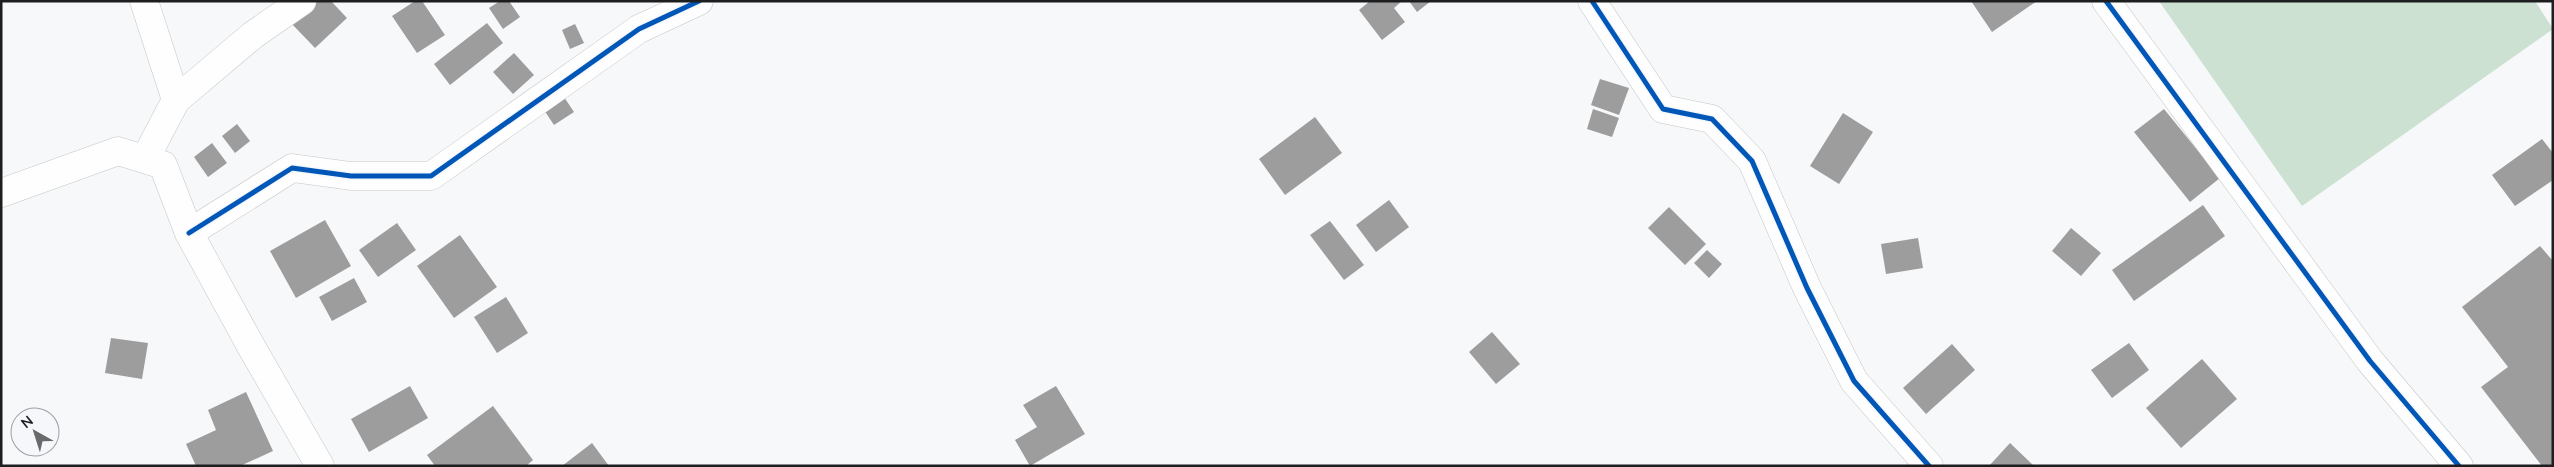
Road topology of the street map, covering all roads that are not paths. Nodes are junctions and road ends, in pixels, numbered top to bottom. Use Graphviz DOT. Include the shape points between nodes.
graph roads {
  1 [pos="144,1"];
  2 [pos="302,1"];
  3 [pos="699,1"];
  4 [pos="1592,1"];
  5 [pos="2106,1"];
  6 [pos="176,100"];
  7 [pos="145,159"];
  8 [pos="1,193"];
  9 [pos="190,233"];
  10 [pos="320,466"];
  11 [pos="1929,466"];
  12 [pos="2459,466"];
  1 -- 6 [label="street"];
  2 -- 6 [label="street" via="253,35"];
  3 -- 9 [label="street" via="639,29 432,176 351,176 292,168"];
  4 -- 11 [label="street" via="1662,109 1712,120 1752,160 1807,288 1854,381"];
  5 -- 12 [label="street" via="2370,361"];
  6 -- 7 [label="street"];
  7 -- 8 [label="street" via="118,151"];
  7 -- 9 [label="street" via="163,164"];
  9 -- 10 [label="street"];
}
